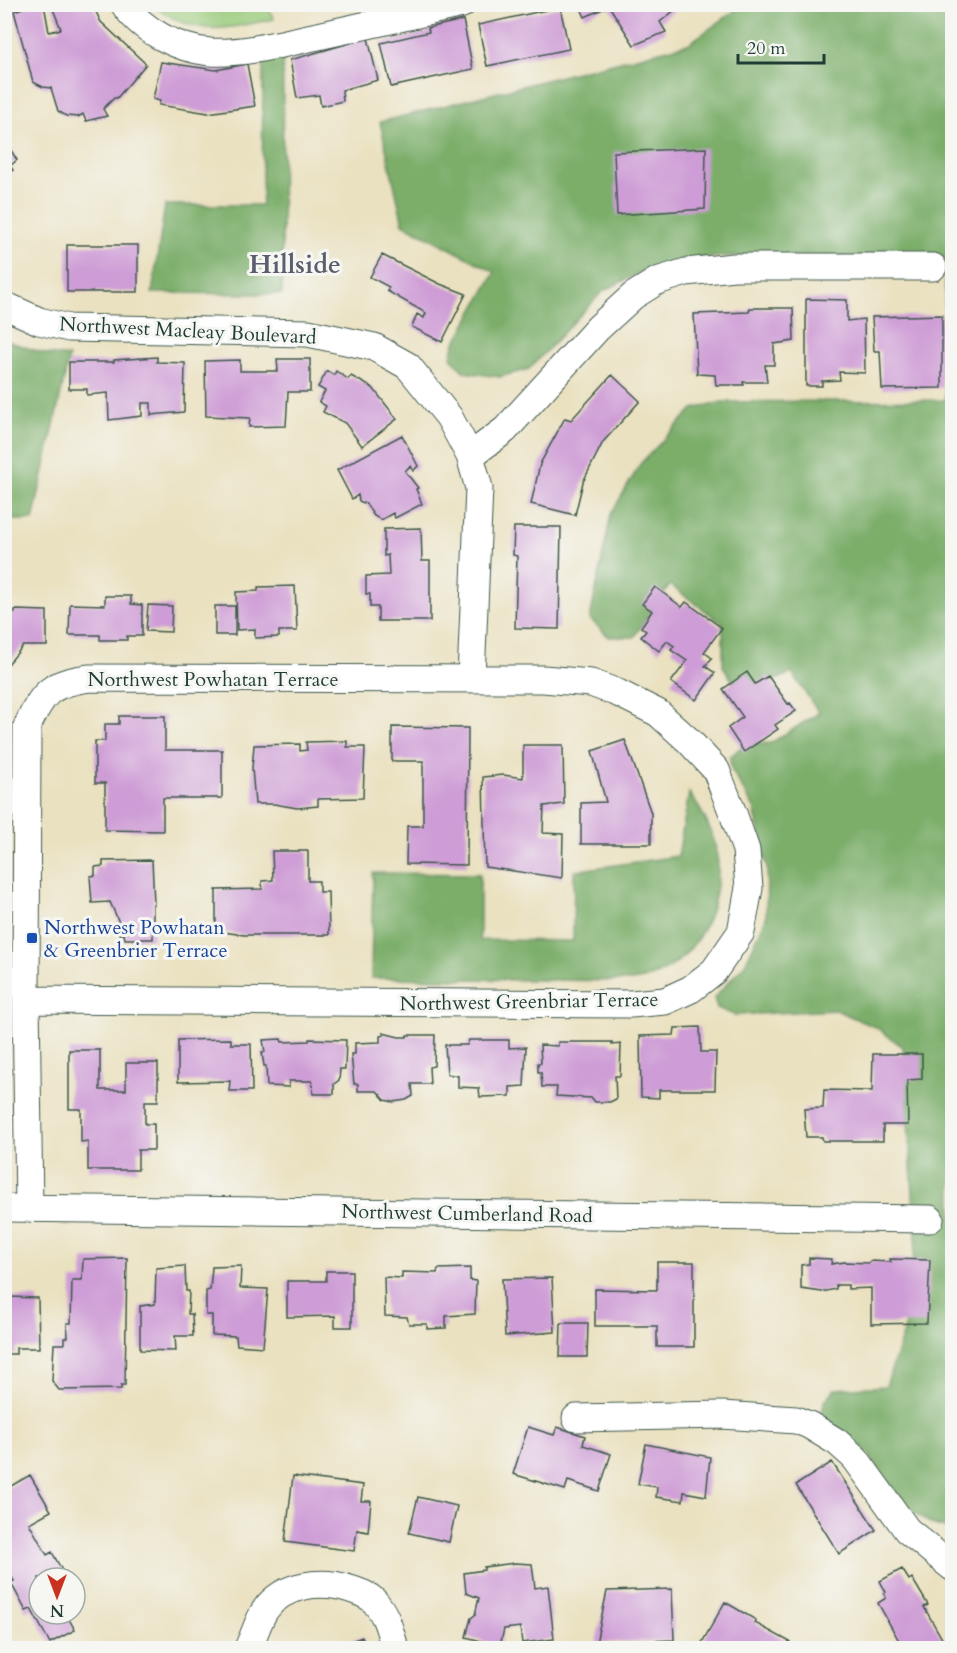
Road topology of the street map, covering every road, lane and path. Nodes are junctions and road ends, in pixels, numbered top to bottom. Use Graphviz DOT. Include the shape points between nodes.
graph roads {
  1 [pos="124,4"];
  2 [pos="462,4"];
  3 [pos="933,267"];
  4 [pos="4,305"];
  5 [pos="470,456"];
  6 [pos="471,678"];
  7 [pos="26,1000"];
  8 [pos="16,1053"];
  9 [pos="17,1208"];
  10 [pos="930,1219"];
  11 [pos="576,1418"];
  12 [pos="952,1567"];
  13 [pos="248,1648"];
  14 [pos="395,1648"];
  1 -- 2 [label="street" via="140,22 162,37 209,52 268,46"];
  3 -- 5 [label="street" via="734,267 687,272 657,281 633,296 598,328 505,430"];
  4 -- 5 [label="street, Northwest Macleay Boulevard" via="39,321 69,328 308,333 374,347 408,366 449,417"];
  5 -- 6 [label="street, Northwest Macleay Boulevard" via="479,488"];
  6 -- 7 [label="street, Northwest Powhatan Terrace" via="90,678 66,681 47,693 27,727"];
  6 -- 7 [label="street, Northwest Greenbriar Terrace" via="543,678 591,683 618,693 658,713 716,770 746,850 749,888 741,932 714,971 691,989 664,1001 631,1004"];
  7 -- 8 [label="street, Northwest Powhatan Terrace"];
  8 -- 9 [label="street, Northwest Powhatan Terrace"];
  9 -- 10 [label="street, Northwest Cumberland Road"];
  11 -- 12 [label="street" via="722,1415 802,1422 837,1442 855,1458 907,1530"];
  13 -- 14 [label="street" via="266,1610 278,1598 293,1589 317,1583 340,1586 374,1599 384,1614"];
}
